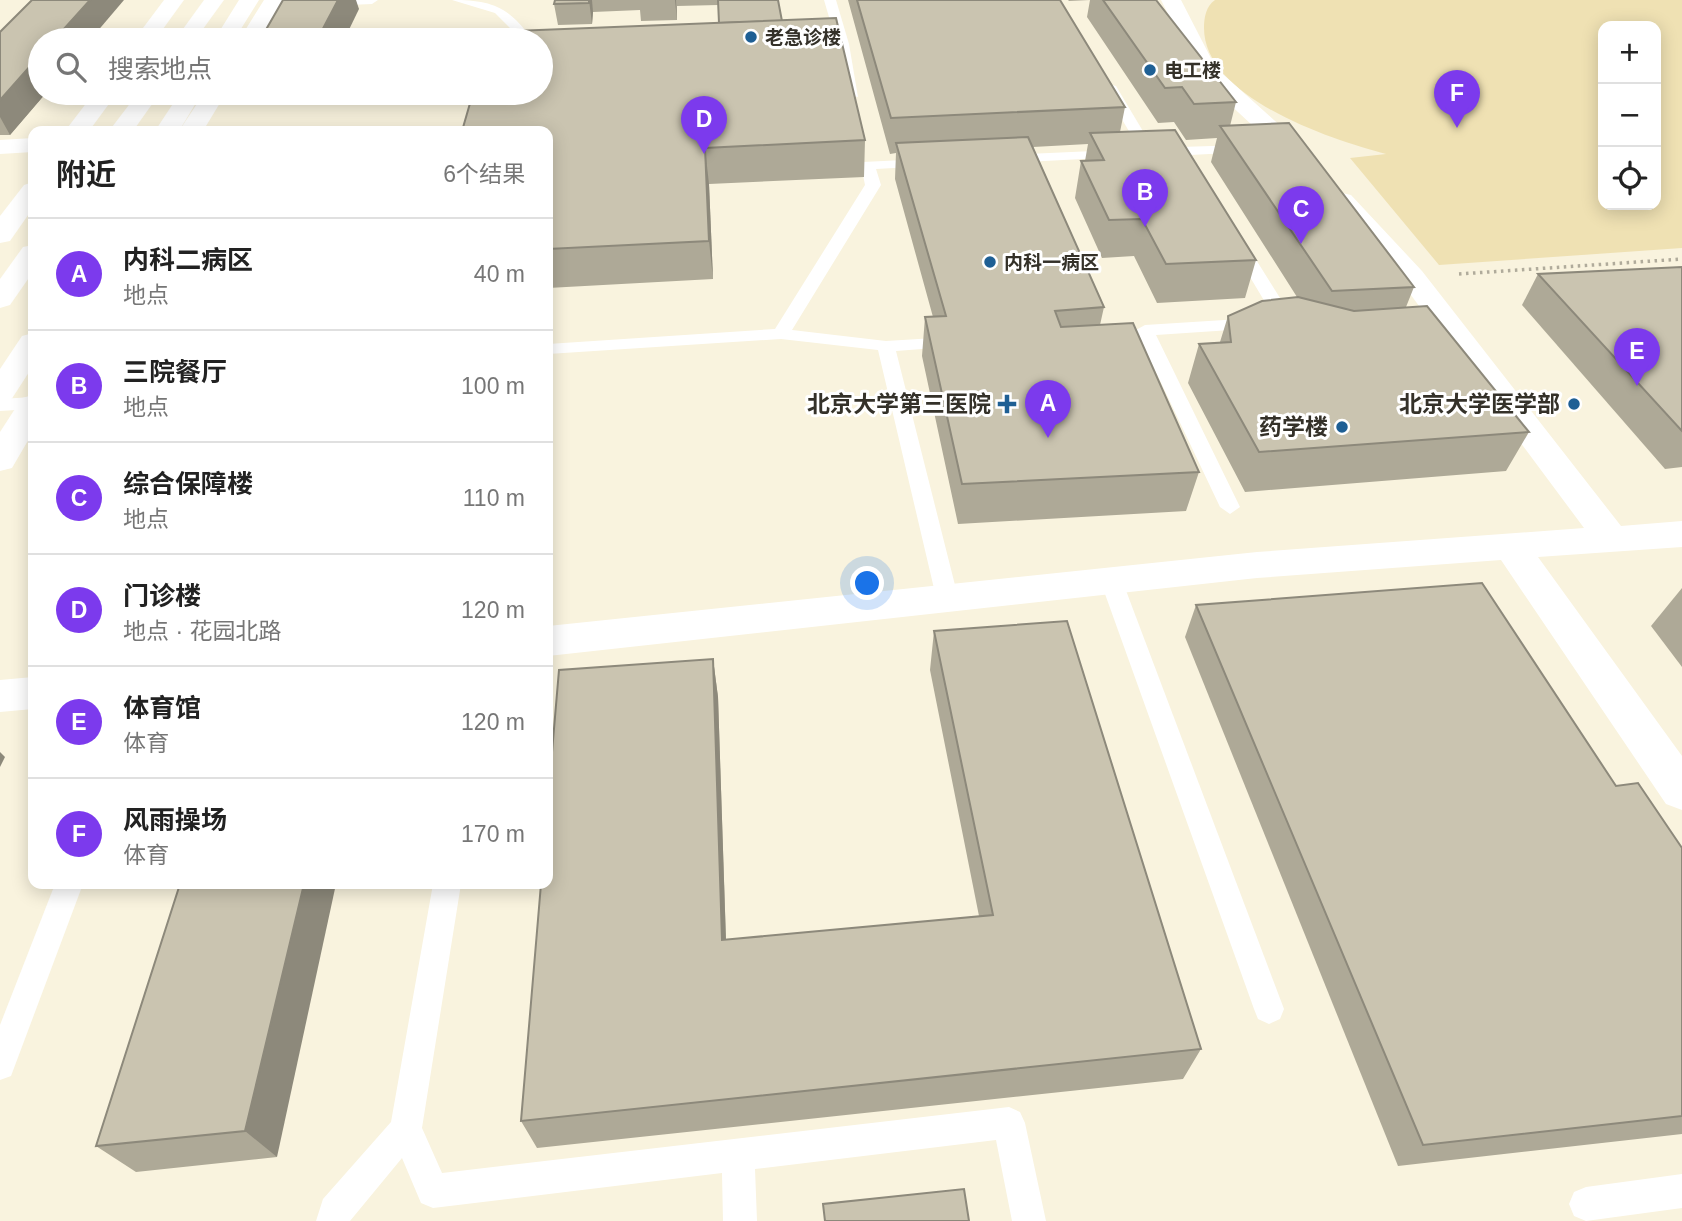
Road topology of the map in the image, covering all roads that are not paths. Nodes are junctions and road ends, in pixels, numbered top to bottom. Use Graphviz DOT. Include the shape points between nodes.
graph roads {
  1 [pos="174,0"];
  2 [pos="214,0"];
  3 [pos="372,0"];
  4 [pos="458,0"];
  5 [pos="830,0"];
  6 [pos="1171,0"];
  7 [pos="348,1"];
  8 [pos="314,3"];
  9 [pos="247,4"];
  10 [pos="279,4"];
  11 [pos="153,28"];
  12 [pos="194,28"];
  13 [pos="232,28"];
  14 [pos="258,28"];
  15 [pos="517,28"];
  16 [pos="843,44"];
  17 [pos="802,46"];
  18 [pos="1099,71"];
  19 [pos="97,105"];
  20 [pos="140,105"];
  21 [pos="183,105"];
  22 [pos="207,105"];
  23 [pos="857,111"];
  24 [pos="81,126"];
  25 [pos="125,126"];
  26 [pos="170,126"];
  27 [pos="194,126"];
  28 [pos="28,145"];
  29 [pos="0,147"];
  30 [pos="1273,148"];
  31 [pos="1180,151"];
  32 [pos="1149,153"];
  33 [pos="988,160"];
  34 [pos="935,162"];
  35 [pos="1201,185"];
  36 [pos="28,198"];
  37 [pos="10,228"];
  38 [pos="1229,231"];
  39 [pos="28,260"];
  40 [pos="0,299"];
  41 [pos="781,334"];
  42 [pos="935,343"];
  43 [pos="886,346"];
  44 [pos="553,349"];
  45 [pos="28,350"];
  46 [pos="0,393"];
  47 [pos="28,404"];
  48 [pos="0,405"];
  49 [pos="28,412"];
  50 [pos="0,460"];
  51 [pos="1230,508"];
  52 [pos="1682,534"];
  53 [pos="1613,541"];
  54 [pos="1511,547"];
  55 [pos="1111,580"];
  56 [pos="947,597"];
  57 [pos="553,640"];
  58 [pos="28,693"];
  59 [pos="0,696"];
  60 [pos="1682,790"];
  61 [pos="67,889"];
  62 [pos="446,889"];
  63 [pos="1269,1009"];
  64 [pos="0,1065"];
  65 [pos="407,1129"];
  66 [pos="738,1157"];
  67 [pos="1682,1191"];
  68 [pos="1586,1203"];
  69 [pos="333,1221"];
  70 [pos="740,1221"];
  71 [pos="1029,1221"];
  1 -- 11 [label="street"];
  2 -- 12 [label="street"];
  3 -- 7 [label="lane"];
  4 -- 15 [label="lane" via="499,10"];
  5 -- 16 [label="lane"];
  6 -- 30 [label="street" via="1207,71"];
  7 -- 8 [label="lane"];
  9 -- 10 [label="lane"];
  9 -- 13 [label="street"];
  10 -- 14 [label="street"];
  16 -- 17 [label="lane"];
  16 -- 23 [label="lane"];
  18 -- 32 [label="lane"];
  19 -- 24 [label="street"];
  20 -- 25 [label="street"];
  21 -- 26 [label="street"];
  22 -- 27 [label="street"];
  28 -- 29 [label="street"];
  30 -- 31 [label="lane"];
  30 -- 53 [label="street" via="1412,277"];
  31 -- 32 [label="lane"];
  31 -- 35 [label="lane"];
  32 -- 33 [label="lane"];
  34 -- 41 [label="lane" via="866,159 873,185"];
  36 -- 37 [label="street"];
  38 -- 51 [label="lane" via="1286,321 1139,330"];
  39 -- 40 [label="street"];
  41 -- 43 [label="lane"];
  41 -- 44 [label="lane"];
  42 -- 43 [label="lane"];
  43 -- 56 [label="lane"];
  45 -- 46 [label="street"];
  47 -- 48 [label="lane"];
  49 -- 50 [label="street"];
  52 -- 53 [label="street"];
  53 -- 54 [label="street"];
  54 -- 55 [label="street"];
  54 -- 60 [label="street"];
  55 -- 56 [label="street"];
  55 -- 63 [label="lane"];
  56 -- 57 [label="street"];
  58 -- 59 [label="street"];
  61 -- 64 [label="lane"];
  62 -- 65 [label="lane"];
  65 -- 66 [label="lane" via="433,1191"];
  65 -- 69 [label="lane" via="335,1212"];
  66 -- 70 [label="lane"];
  66 -- 71 [label="lane" via="1009,1123"];
  67 -- 68 [label="lane"];
}
